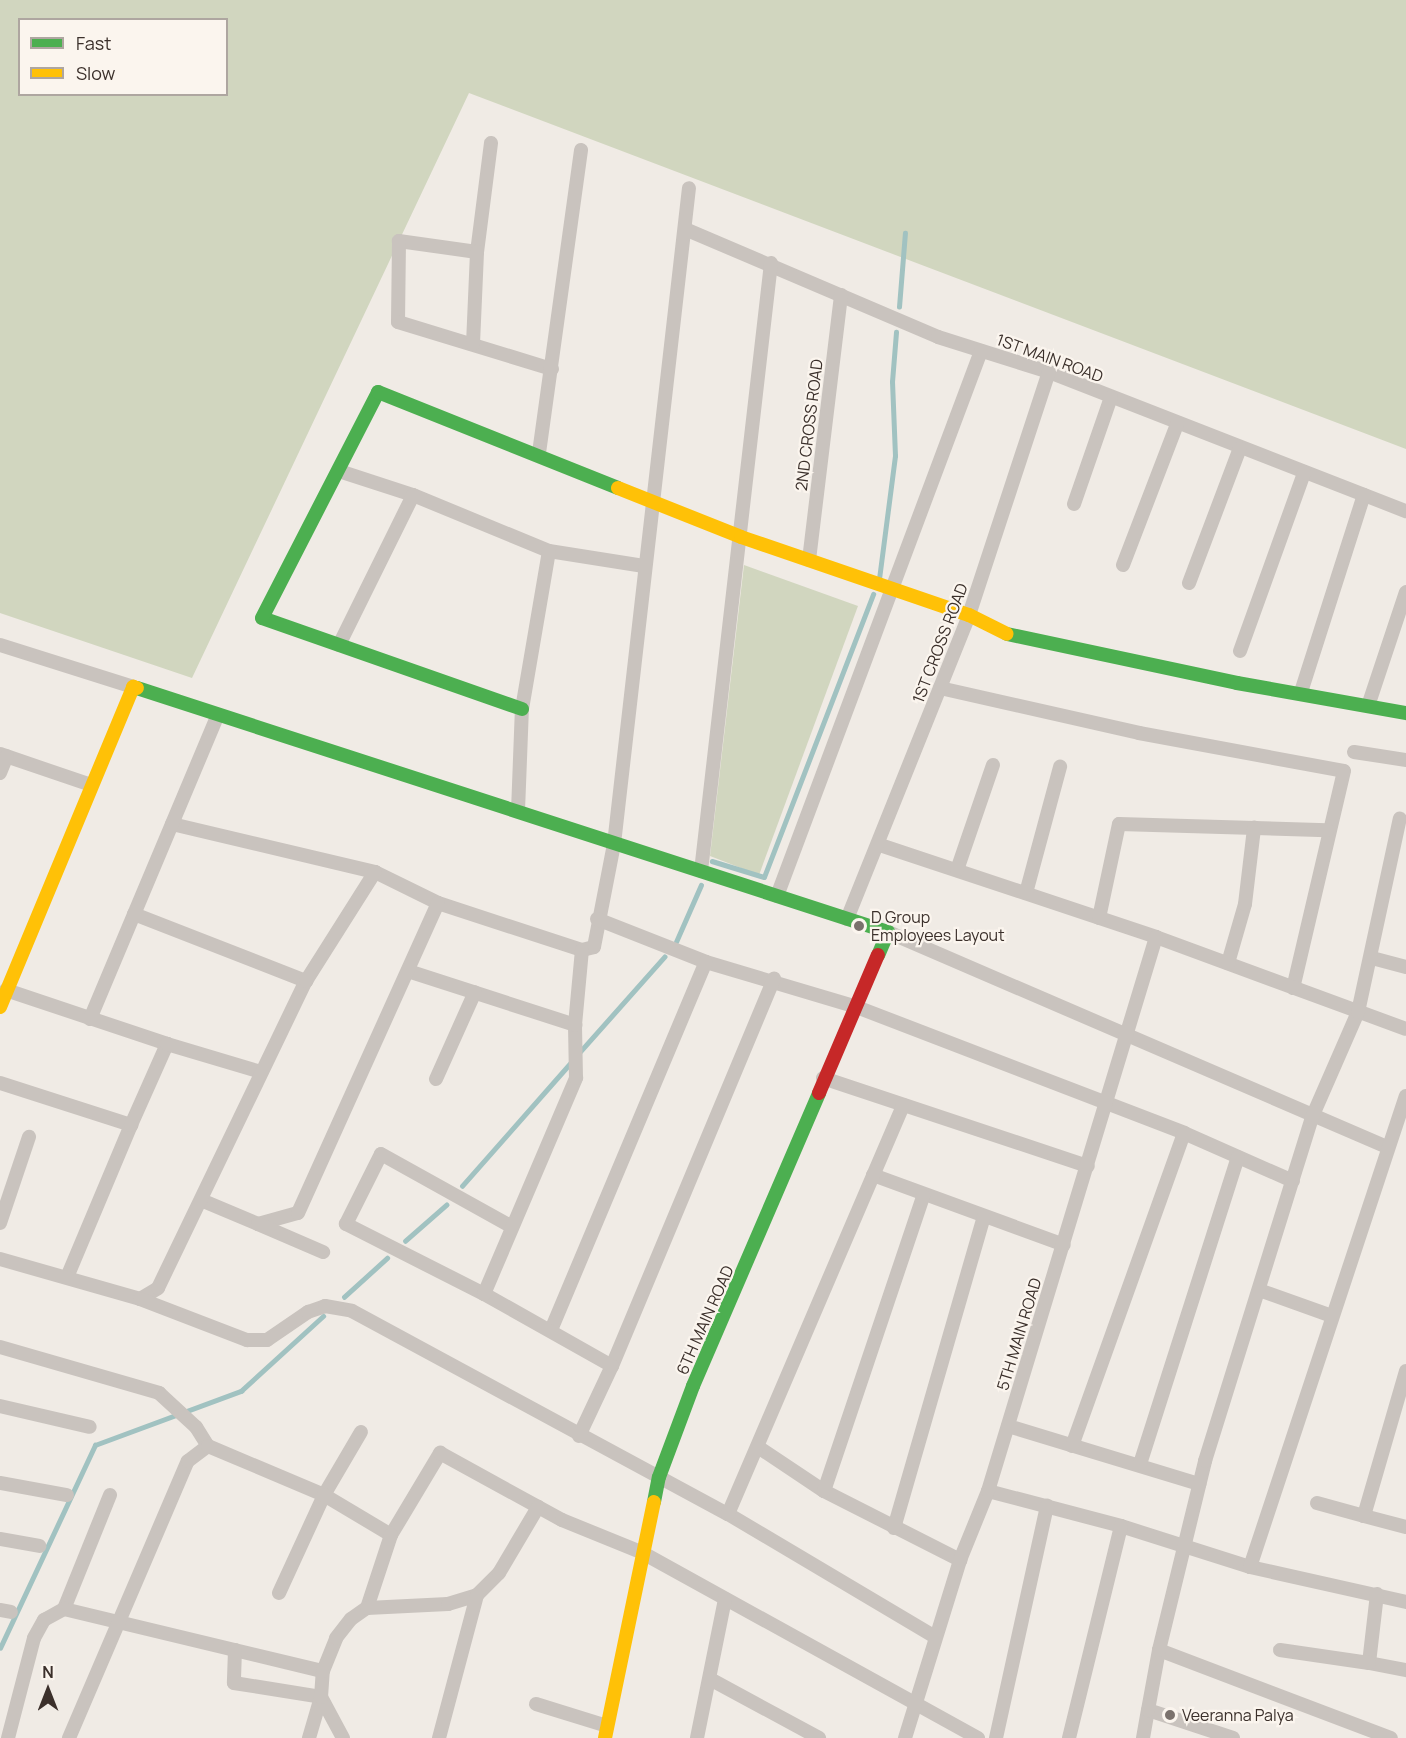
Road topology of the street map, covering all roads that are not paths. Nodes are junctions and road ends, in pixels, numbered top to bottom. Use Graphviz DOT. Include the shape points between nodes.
graph roads {
  1 [pos="491,143"];
  2 [pos="581,150"];
  3 [pos="689,188"];
  4 [pos="685,229"];
  5 [pos="477,252"];
  6 [pos="771,263"];
  7 [pos="841,295"];
  8 [pos="473,344"];
  9 [pos="981,351"];
  10 [pos="552,369"];
  11 [pos="1049,372"];
  12 [pos="1111,397"];
  13 [pos="1177,424"];
  14 [pos="1240,448"];
  15 [pos="539,453"];
  16 [pos="339,471"];
  17 [pos="1304,473"];
  18 [pos="413,495"];
  19 [pos="1364,495"];
  20 [pos="655,502"];
  21 [pos="1074,504"];
  22 [pos="1406,511"];
  23 [pos="741,537"];
  24 [pos="549,551"];
  25 [pos="809,560"];
  26 [pos="1123,565"];
  27 [pos="644,566"];
  28 [pos="1189,582"];
  29 [pos="894,589"];
  30 [pos="1406,592"];
  31 [pos="969,615"];
  32 [pos="0,645"];
  33 [pos="339,645"];
  34 [pos="1240,651"];
  35 [pos="133,687"];
  36 [pos="940,688"];
  37 [pos="1301,692"];
  38 [pos="1368,706"];
  39 [pos="522,709"];
  40 [pos="1406,713"];
  41 [pos="218,715"];
  42 [pos="1354,752"];
  43 [pos="3,755"];
  44 [pos="1406,760"];
  45 [pos="993,765"];
  46 [pos="1060,767"];
  47 [pos="0,772"];
  48 [pos="91,785"];
  49 [pos="518,811"];
  50 [pos="1400,818"];
  51 [pos="172,824"];
  52 [pos="1254,828"];
  53 [pos="1327,830"];
  54 [pos="614,844"];
  55 [pos="880,844"];
  56 [pos="957,870"];
  57 [pos="701,871"];
  58 [pos="375,872"];
  59 [pos="1026,893"];
  60 [pos="777,896"];
  61 [pos="438,903"];
  62 [pos="134,914"];
  63 [pos="1099,918"];
  64 [pos="597,919"];
  65 [pos="847,919"];
  66 [pos="888,932"];
  67 [pos="1156,937"];
  68 [pos="582,950"];
  69 [pos="1372,958"];
  70 [pos="706,962"];
  71 [pos="1228,963"];
  72 [pos="1406,967"];
  73 [pos="408,971"];
  74 [pos="774,980"];
  75 [pos="306,981"];
  76 [pos="1293,987"];
  77 [pos="6,990"];
  78 [pos="475,992"];
  79 [pos="854,1006"];
  80 [pos="0,1007"];
  81 [pos="1358,1012"];
  82 [pos="90,1019"];
  83 [pos="575,1025"];
  84 [pos="1406,1029"];
  85 [pos="1128,1035"];
  86 [pos="167,1044"];
  87 [pos="261,1072"];
  88 [pos="823,1078"];
  89 [pos="436,1079"];
  90 [pos="0,1083"];
  91 [pos="1406,1096"];
  92 [pos="903,1105"];
  93 [pos="1107,1106"];
  94 [pos="1313,1115"];
  95 [pos="131,1125"];
  96 [pos="1185,1133"];
  97 [pos="29,1137"];
  98 [pos="1387,1147"];
  99 [pos="1238,1157"];
  100 [pos="1088,1166"];
  101 [pos="873,1174"];
  102 [pos="1293,1181"];
  103 [pos="923,1196"];
  104 [pos="201,1200"];
  105 [pos="984,1217"];
  106 [pos="0,1222"];
  107 [pos="258,1224"];
  108 [pos="512,1227"];
  109 [pos="1064,1245"];
  110 [pos="323,1252"];
  111 [pos="0,1259"];
  112 [pos="67,1277"];
  113 [pos="1259,1290"];
  114 [pos="484,1294"];
  115 [pos="140,1299"];
  116 [pos="1332,1316"];
  117 [pos="551,1330"];
  118 [pos="0,1347"];
  119 [pos="612,1366"];
  120 [pos="1406,1371"];
  121 [pos="0,1406"];
  122 [pos="90,1426"];
  123 [pos="1008,1426"];
  124 [pos="361,1432"];
  125 [pos="579,1436"];
  126 [pos="208,1446"];
  127 [pos="1072,1446"];
  128 [pos="758,1447"];
  129 [pos="1140,1464"];
  130 [pos="659,1477"];
  131 [pos="0,1483"];
  132 [pos="1199,1484"];
  133 [pos="824,1491"];
  134 [pos="988,1491"];
  135 [pos="67,1495"];
  136 [pos="110,1495"];
  137 [pos="324,1495"];
  138 [pos="1317,1503"];
  139 [pos="1047,1506"];
  140 [pos="538,1508"];
  141 [pos="728,1514"];
  142 [pos="1364,1516"];
  143 [pos="1121,1526"];
  144 [pos="1406,1527"];
  145 [pos="894,1528"];
  146 [pos="392,1535"];
  147 [pos="0,1539"];
  148 [pos="39,1546"];
  149 [pos="1182,1546"];
  150 [pos="641,1552"];
  151 [pos="960,1560"];
  152 [pos="1250,1567"];
  153 [pos="279,1593"];
  154 [pos="1377,1594"];
  155 [pos="477,1595"];
  156 [pos="725,1599"];
  157 [pos="1406,1602"];
  158 [pos="368,1608"];
  159 [pos="64,1609"];
  160 [pos="117,1620"];
  161 [pos="935,1637"];
  162 [pos="235,1650"];
  163 [pos="1159,1650"];
  164 [pos="1280,1650"];
  165 [pos="1369,1663"];
  166 [pos="1406,1670"];
  167 [pos="323,1671"];
  168 [pos="710,1679"];
  169 [pos="321,1697"];
  170 [pos="536,1704"];
  171 [pos="916,1706"];
  172 [pos="1148,1710"];
  173 [pos="606,1732"];
  174 [pos="805,1735"];
  175 [pos="8,1738"];
  176 [pos="69,1738"];
  177 [pos="309,1738"];
  178 [pos="343,1738"];
  179 [pos="439,1738"];
  180 [pos="697,1738"];
  181 [pos="819,1738"];
  182 [pos="905,1738"];
  183 [pos="978,1738"];
  184 [pos="996,1738"];
  185 [pos="1069,1738"];
  186 [pos="1143,1738"];
  187 [pos="1233,1738"];
  188 [pos="1391,1738"];
  1 -- 5 [label="street"];
  2 -- 10 [label="street"];
  3 -- 4 [label="street"];
  4 -- 6 [label="street, 1ST MAIN ROAD"];
  4 -- 20 [label="street"];
  5 -- 8 [label="street"];
  5 -- 8 [label="street" via="399,241 399,322"];
  6 -- 7 [label="street, 1ST MAIN ROAD"];
  6 -- 23 [label="street"];
  7 -- 9 [label="street, 1ST MAIN ROAD"];
  7 -- 25 [label="street, 2ND CROSS ROAD"];
  8 -- 10 [label="street"];
  9 -- 11 [label="street, 1ST MAIN ROAD"];
  9 -- 29 [label="street"];
  10 -- 15 [label="street"];
  11 -- 12 [label="street, 1ST MAIN ROAD"];
  11 -- 31 [label="street, 1ST CROSS ROAD"];
  12 -- 13 [label="street, 1ST MAIN ROAD"];
  12 -- 21 [label="street"];
  13 -- 14 [label="street, 1ST MAIN ROAD"];
  13 -- 26 [label="street"];
  14 -- 17 [label="street, 1ST MAIN ROAD"];
  14 -- 28 [label="street"];
  15 -- 16 [label="street" via="378,392"];
  15 -- 20 [label="street"];
  16 -- 18 [label="street"];
  16 -- 33 [label="street" via="262,618"];
  17 -- 19 [label="street, 1ST MAIN ROAD"];
  17 -- 34 [label="street"];
  18 -- 24 [label="street"];
  18 -- 33 [label="street"];
  19 -- 22 [label="street, 1ST MAIN ROAD"];
  19 -- 37 [label="street"];
  20 -- 23 [label="street"];
  20 -- 27 [label="street"];
  23 -- 25 [label="street"];
  23 -- 57 [label="street"];
  24 -- 27 [label="street"];
  24 -- 39 [label="street"];
  25 -- 29 [label="street"];
  27 -- 54 [label="street"];
  29 -- 31 [label="street"];
  29 -- 60 [label="street"];
  30 -- 38 [label="street"];
  31 -- 36 [label="street, 1ST CROSS ROAD"];
  31 -- 37 [label="street" via="1003,633 1158,667"];
  32 -- 35 [label="street"];
  33 -- 39 [label="street"];
  35 -- 41 [label="street"];
  35 -- 48 [label="street"];
  36 -- 53 [label="street" via="1139,733 1344,771"];
  36 -- 55 [label="street, 1ST CROSS ROAD"];
  37 -- 38 [label="street"];
  38 -- 40 [label="street"];
  39 -- 49 [label="street"];
  41 -- 49 [label="street"];
  41 -- 51 [label="street"];
  42 -- 44 [label="street"];
  43 -- 47 [label="street"];
  43 -- 48 [label="street"];
  45 -- 56 [label="street"];
  46 -- 59 [label="street"];
  48 -- 77 [label="street"];
  49 -- 54 [label="street"];
  50 -- 69 [label="street"];
  51 -- 58 [label="street"];
  51 -- 62 [label="street"];
  52 -- 53 [label="street"];
  52 -- 63 [label="street" via="1119,824"];
  52 -- 71 [label="street" via="1245,904"];
  53 -- 76 [label="street"];
  54 -- 57 [label="street"];
  54 -- 64 [label="street"];
  55 -- 56 [label="street"];
  55 -- 65 [label="street, 1ST CROSS ROAD"];
  56 -- 59 [label="street"];
  57 -- 60 [label="street"];
  58 -- 61 [label="street"];
  58 -- 75 [label="street"];
  59 -- 63 [label="street"];
  60 -- 65 [label="street"];
  61 -- 68 [label="street"];
  61 -- 73 [label="street"];
  62 -- 75 [label="street"];
  62 -- 82 [label="street"];
  63 -- 67 [label="street"];
  64 -- 68 [label="street" via="594,947"];
  64 -- 70 [label="street"];
  65 -- 66 [label="street"];
  66 -- 79 [label="street, 6TH MAIN ROAD"];
  66 -- 85 [label="street"];
  67 -- 71 [label="street"];
  67 -- 85 [label="street, 5TH MAIN ROAD"];
  68 -- 83 [label="street"];
  69 -- 72 [label="street"];
  69 -- 81 [label="street"];
  70 -- 74 [label="street"];
  70 -- 117 [label="street"];
  71 -- 76 [label="street"];
  73 -- 78 [label="street"];
  73 -- 107 [label="street" via="298,1213"];
  74 -- 79 [label="street"];
  74 -- 119 [label="street"];
  75 -- 87 [label="street"];
  76 -- 81 [label="street"];
  77 -- 80 [label="street"];
  77 -- 82 [label="street"];
  78 -- 83 [label="street"];
  78 -- 89 [label="street"];
  79 -- 88 [label="street, 6TH MAIN ROAD"];
  79 -- 93 [label="street"];
  81 -- 84 [label="street"];
  81 -- 94 [label="street"];
  82 -- 86 [label="street"];
  83 -- 108 [label="street" via="576,1078"];
  85 -- 93 [label="street, 5TH MAIN ROAD"];
  85 -- 94 [label="street"];
  86 -- 87 [label="street"];
  86 -- 95 [label="street"];
  87 -- 104 [label="street"];
  88 -- 92 [label="street"];
  88 -- 130 [label="street, 6TH MAIN ROAD"];
  90 -- 95 [label="street"];
  91 -- 98 [label="street"];
  92 -- 100 [label="street"];
  92 -- 101 [label="street"];
  93 -- 96 [label="street"];
  93 -- 100 [label="street, 5TH MAIN ROAD"];
  94 -- 98 [label="street"];
  94 -- 102 [label="street"];
  95 -- 112 [label="street"];
  96 -- 99 [label="street"];
  96 -- 127 [label="street"];
  97 -- 106 [label="street"];
  98 -- 116 [label="street"];
  99 -- 102 [label="street"];
  99 -- 129 [label="street"];
  100 -- 109 [label="street, 5TH MAIN ROAD"];
  101 -- 103 [label="street"];
  101 -- 128 [label="street"];
  102 -- 113 [label="street"];
  103 -- 105 [label="street"];
  103 -- 133 [label="street"];
  104 -- 107 [label="street"];
  104 -- 115 [label="street" via="158,1288"];
  105 -- 109 [label="street"];
  105 -- 145 [label="street"];
  107 -- 110 [label="street"];
  108 -- 114 [label="street"];
  108 -- 114 [label="street" via="381,1154 346,1224"];
  109 -- 123 [label="street, 5TH MAIN ROAD"];
  111 -- 112 [label="street"];
  112 -- 115 [label="street"];
  113 -- 116 [label="street"];
  113 -- 132 [label="street"];
  114 -- 117 [label="street"];
  115 -- 125 [label="street" via="247,1340 267,1340 308,1312 326,1306 352,1311"];
  116 -- 152 [label="street"];
  117 -- 119 [label="street"];
  118 -- 126 [label="street" via="159,1393 196,1426"];
  119 -- 125 [label="street"];
  120 -- 142 [label="street"];
  121 -- 122 [label="street"];
  123 -- 127 [label="street"];
  123 -- 134 [label="street, 5TH MAIN ROAD"];
  124 -- 137 [label="street"];
  125 -- 130 [label="street"];
  126 -- 137 [label="street"];
  126 -- 160 [label="street" via="188,1461"];
  127 -- 129 [label="street"];
  128 -- 133 [label="street"];
  128 -- 141 [label="street"];
  129 -- 132 [label="street"];
  130 -- 141 [label="street"];
  130 -- 150 [label="street, 6TH MAIN ROAD"];
  131 -- 135 [label="street"];
  132 -- 149 [label="street"];
  133 -- 145 [label="street"];
  134 -- 139 [label="street"];
  134 -- 151 [label="street, 5TH MAIN ROAD"];
  136 -- 159 [label="street"];
  137 -- 146 [label="street"];
  137 -- 153 [label="street"];
  138 -- 142 [label="street"];
  139 -- 143 [label="street"];
  139 -- 184 [label="street"];
  140 -- 146 [label="street" via="440,1453"];
  140 -- 150 [label="street"];
  140 -- 155 [label="street" via="499,1573"];
  141 -- 161 [label="street"];
  142 -- 144 [label="street"];
  143 -- 149 [label="street"];
  143 -- 185 [label="street"];
  145 -- 151 [label="street"];
  146 -- 158 [label="street"];
  147 -- 148 [label="street"];
  149 -- 152 [label="street"];
  149 -- 163 [label="street"];
  150 -- 156 [label="street"];
  150 -- 173 [label="street, 6TH MAIN ROAD"];
  151 -- 161 [label="street, 5TH MAIN ROAD"];
  152 -- 154 [label="street"];
  154 -- 157 [label="street"];
  154 -- 165 [label="street"];
  155 -- 158 [label="street" via="448,1604"];
  155 -- 179 [label="street"];
  156 -- 168 [label="street"];
  156 -- 171 [label="street"];
  158 -- 167 [label="street" via="351,1619 336,1638"];
  159 -- 160 [label="street"];
  159 -- 175 [label="street" via="44,1620 34,1638"];
  160 -- 162 [label="street"];
  160 -- 176 [label="street"];
  161 -- 171 [label="street, 5TH MAIN ROAD"];
  162 -- 167 [label="street"];
  162 -- 169 [label="street" via="234,1683"];
  163 -- 172 [label="street"];
  163 -- 188 [label="street"];
  164 -- 165 [label="street"];
  165 -- 166 [label="street"];
  167 -- 169 [label="street"];
  168 -- 174 [label="street"];
  168 -- 180 [label="street"];
  169 -- 177 [label="street"];
  169 -- 178 [label="street"];
  170 -- 173 [label="street"];
  171 -- 182 [label="street, 5TH MAIN ROAD"];
  171 -- 183 [label="street"];
  172 -- 186 [label="street"];
  172 -- 187 [label="street"];
  174 -- 181 [label="street"];
}
